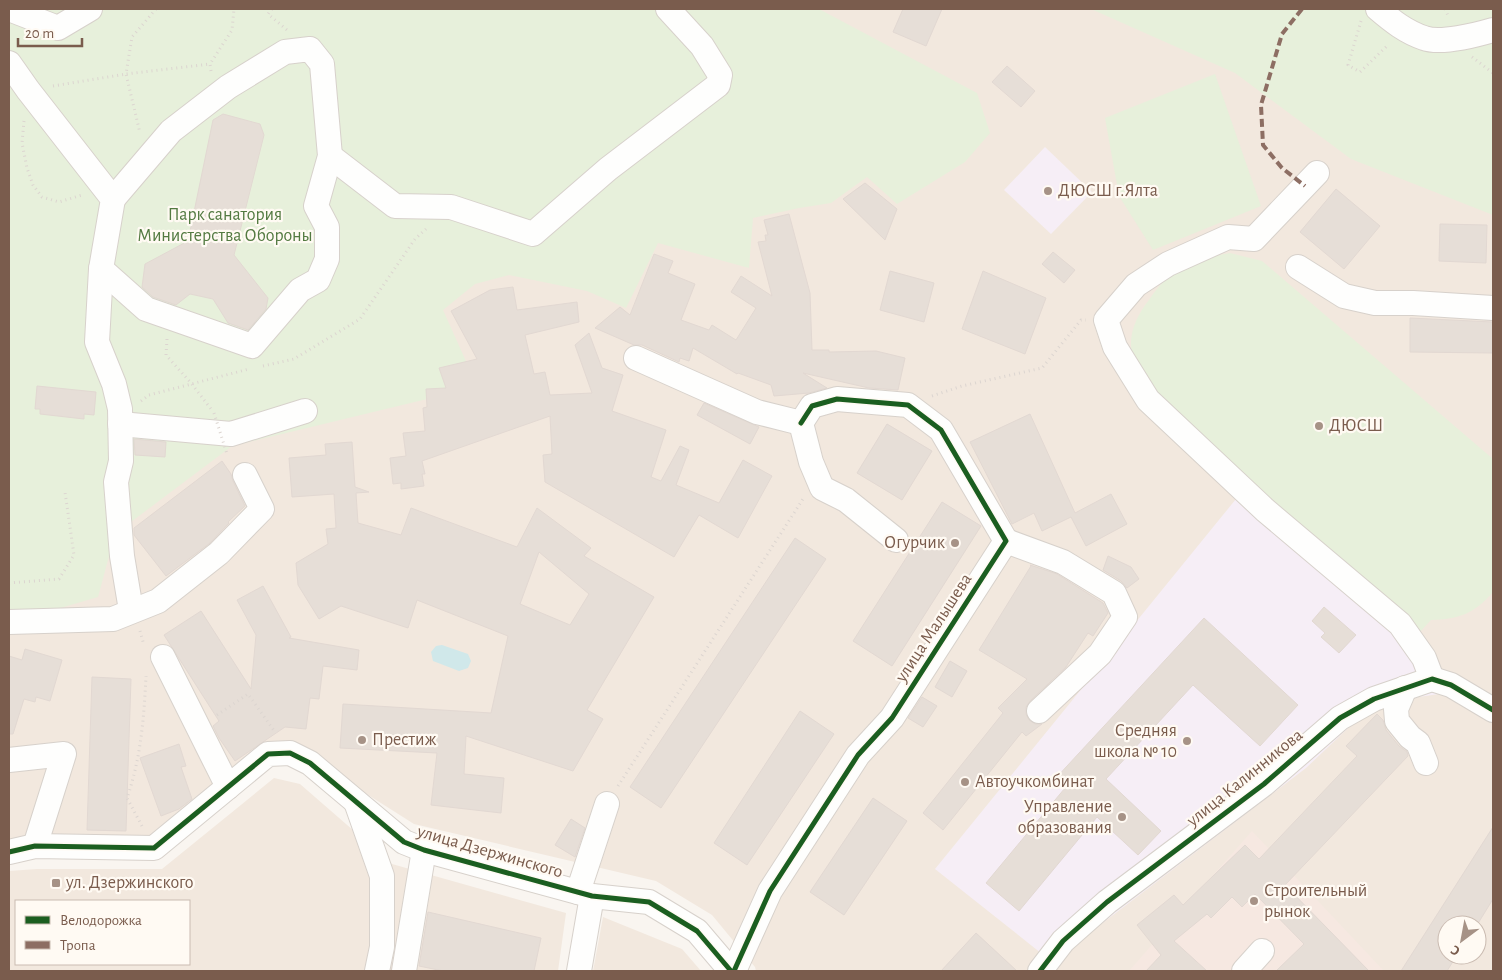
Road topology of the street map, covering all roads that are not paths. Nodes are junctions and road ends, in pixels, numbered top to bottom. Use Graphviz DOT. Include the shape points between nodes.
graph roads {
  1 [pos="9,9"];
  2 [pos="90,9"];
  3 [pos="668,9"];
  4 [pos="1370,14"];
  5 [pos="1493,30"];
  6 [pos="9,62"];
  7 [pos="330,156"];
  8 [pos="1316,173"];
  9 [pos="108,194"];
  10 [pos="1298,267"];
  11 [pos="101,269"];
  12 [pos="1493,308"];
  13 [pos="636,358"];
  14 [pos="306,411"];
  15 [pos="120,420"];
  16 [pos="801,423"];
  17 [pos="245,475"];
  18 [pos="896,540"];
  19 [pos="1006,541"];
  20 [pos="132,610"];
  21 [pos="9,622"];
  22 [pos="152,658"];
  23 [pos="1432,679"];
  24 [pos="1405,688"];
  25 [pos="1493,710"];
  26 [pos="1038,711"];
  27 [pos="9,760"];
  28 [pos="1426,763"];
  29 [pos="228,787"];
  30 [pos="355,800"];
  31 [pos="607,804"];
  32 [pos="35,846"];
  33 [pos="424,850"];
  34 [pos="9,852"];
  35 [pos="585,894"];
  36 [pos="1262,951"];
  37 [pos="376,971"];
  38 [pos="404,971"];
  39 [pos="579,971"];
  40 [pos="732,971"];
  41 [pos="1040,971"];
  42 [pos="1244,971"];
  1 -- 2 [label="street" via="58,28"];
  3 -- 7 [label="street" via="702,46 720,75 718,85 608,169 533,234 451,207 395,206"];
  4 -- 5 [label="street" via="1425,39 1458,39"];
  6 -- 9 [label="street"];
  7 -- 9 [label="street" via="322,64 310,49 285,52 228,87 171,131 146,160"];
  7 -- 11 [label="street" via="316,206 327,227 327,259 318,280 300,290 252,346 146,309"];
  8 -- 23 [label="street" via="1254,239 1228,237 1168,264 1136,285 1106,320 1115,347 1148,400 1264,510 1400,624 1424,658"];
  9 -- 11 [label="street"];
  10 -- 12 [label="street" via="1344,296 1375,303"];
  11 -- 15 [label="street" via="97,342 114,384"];
  13 -- 16 [label="street" via="757,412"];
  14 -- 15 [label="street" via="231,434"];
  15 -- 20 [label="street" via="121,461 116,482 122,556"];
  16 -- 18 [label="street" via="822,488 846,500"];
  16 -- 19 [label="street" via="812,406 837,399 908,405 941,430"];
  17 -- 20 [label="street" via="262,509 219,553 158,601"];
  19 -- 26 [label="street" via="1063,562 1114,592 1125,617 1100,654"];
  19 -- 40 [label="street, улица Малышева" via="892,718 858,754 770,891"];
  20 -- 21 [label="street" via="113,619"];
  22 -- 29 [label="street" via="198,728"];
  23 -- 24 [label="street, улица Калинникова"];
  23 -- 25 [label="street" via="1451,685"];
  24 -- 28 [label="street" via="1396,709 1397,721 1418,743"];
  24 -- 41 [label="street, улица Калинникова" via="1374,699 1340,718 1264,784 1107,902 1063,941"];
  27 -- 32 [label="street" via="64,754"];
  29 -- 30 [label="street, улица Дзержинского" via="268,754 290,753 310,763"];
  29 -- 32 [label="street" via="154,848"];
  30 -- 33 [label="street, улица Дзержинского" via="404,842"];
  30 -- 37 [label="street" via="382,876 382,947"];
  31 -- 35 [label="street"];
  32 -- 34 [label="street"];
  33 -- 35 [label="street, улица Дзержинского"];
  33 -- 38 [label="street"];
  35 -- 39 [label="street"];
  35 -- 40 [label="street, улица Дзержинского" via="649,902 697,931"];
  36 -- 42 [label="street"];
}
